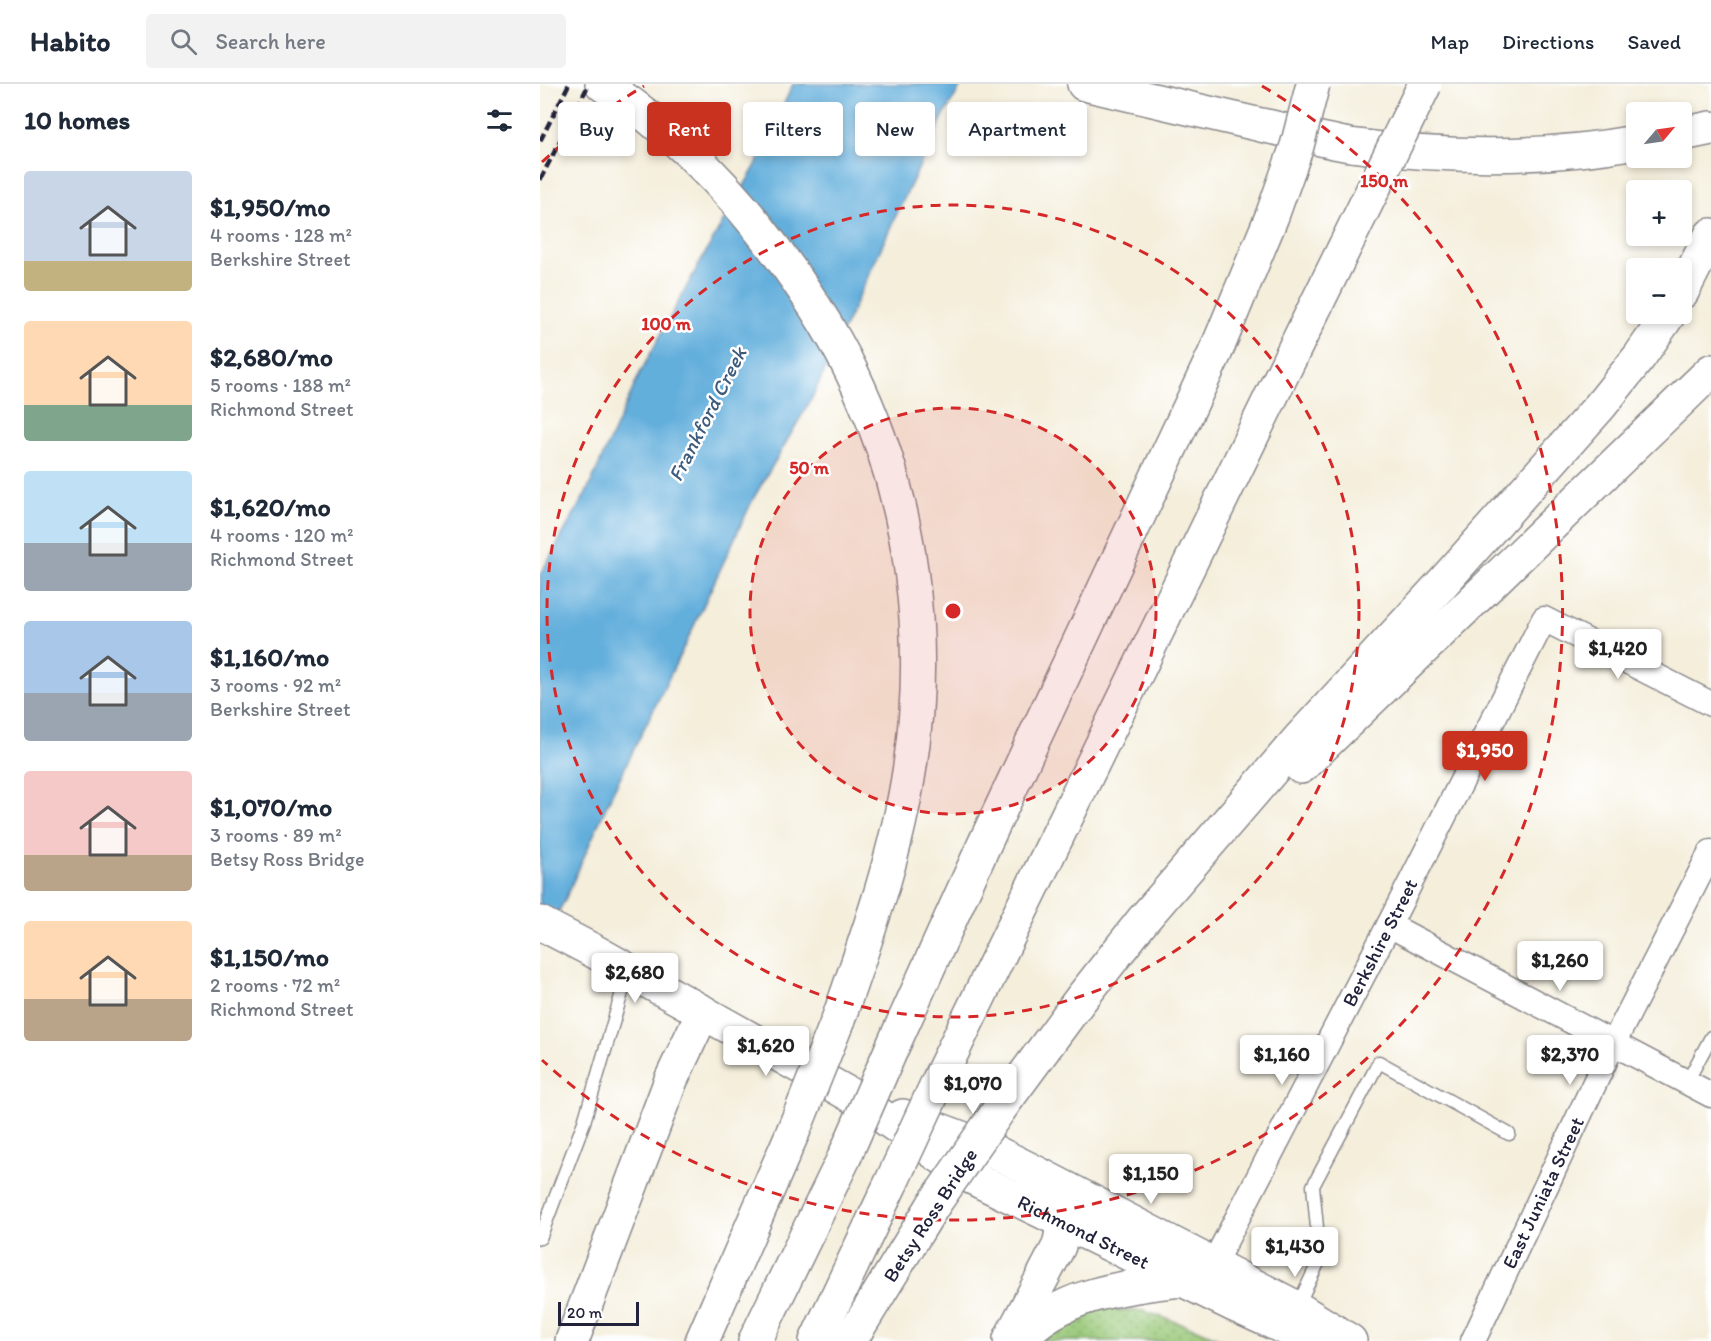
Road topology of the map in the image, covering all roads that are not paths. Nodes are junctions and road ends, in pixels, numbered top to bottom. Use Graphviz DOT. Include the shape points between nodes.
graph roads {
  1 [pos="602,84"];
  2 [pos="1084,84"];
  3 [pos="1313,84"];
  4 [pos="1425,84"];
  5 [pos="1711,128"];
  6 [pos="1692,132"];
  7 [pos="1626,144"];
  8 [pos="1711,236"];
  9 [pos="1692,273"];
  10 [pos="1662,324"];
  11 [pos="1711,371"];
  12 [pos="1711,704"];
  13 [pos="1711,852"];
  14 [pos="1143,920"];
  15 [pos="540,923"];
  16 [pos="1389,926"];
  17 [pos="629,971"];
  18 [pos="703,1012"];
  19 [pos="1711,1037"];
  20 [pos="1613,1044"];
  21 [pos="1687,1082"];
  22 [pos="1711,1095"];
  23 [pos="854,1097"];
  24 [pos="1509,1134"];
  25 [pos="1067,1189"];
  26 [pos="1064,1222"];
  27 [pos="540,1238"];
  28 [pos="1213,1265"];
  29 [pos="1182,1280"];
  30 [pos="1297,1308"];
  31 [pos="572,1341"];
  32 [pos="702,1341"];
  33 [pos="755,1341"];
  34 [pos="816,1341"];
  35 [pos="850,1341"];
  36 [pos="1010,1341"];
  37 [pos="1019,1341"];
  38 [pos="1325,1341"];
  39 [pos="1350,1341"];
  40 [pos="1473,1341"];
  1 -- 32 [label="main road, bridge" via="668,133 712,173 793,274 828,329 859,387 882,446 899,505 916,627 917,693 910,765 897,836 877,909 793,1132"];
  2 -- 7 [label="main road" via="1348,144 1414,153 1548,153"];
  3 -- 33 [label="main road, bridge" via="1297,146 1272,216 1216,351 993,826 844,1158"];
  4 -- 34 [label="main road, bridge" via="942,1073"];
  5 -- 6 [label="main road"];
  8 -- 9 [label="main road"];
  10 -- 14 [label="main road" via="1601,405 1299,739"];
  11 -- 14 [label="main road"];
  12 -- 16 [label="street, Berkshire Street" via="1544,619"];
  13 -- 20 [label="street, East Juniata Street"];
  14 -- 35 [label="main road, Betsy Ross Bridge, bridge" via="1080,1000 934,1204"];
  15 -- 17 [label="main road, Richmond Street"];
  16 -- 20 [label="street"];
  16 -- 28 [label="street, Berkshire Street"];
  17 -- 18 [label="main road, Richmond Street"];
  17 -- 27 [label="lane" via="584,1122"];
  18 -- 23 [label="main road, Richmond Street"];
  18 -- 31 [label="main road" via="671,1080"];
  19 -- 21 [label="lane"];
  20 -- 21 [label="street"];
  20 -- 40 [label="street, East Juniata Street"];
  21 -- 22 [label="street"];
  23 -- 25 [label="main road, Richmond Street" via="983,1146"];
  23 -- 26 [label="main road, Richmond Street" via="967,1175"];
  24 -- 30 [label="lane" via="1379,1062 1313,1186 1320,1259"];
  25 -- 26 [label="main road"];
  25 -- 28 [label="main road, Richmond Street"];
  26 -- 29 [label="main road, Richmond Street"];
  26 -- 36 [label="main road" via="1055,1257"];
  28 -- 30 [label="main road, Richmond Street"];
  29 -- 37 [label="main road" via="1088,1297 1035,1324"];
  29 -- 38 [label="main road, Richmond Street" via="1285,1328"];
  30 -- 39 [label="main road, Richmond Street"];
}
